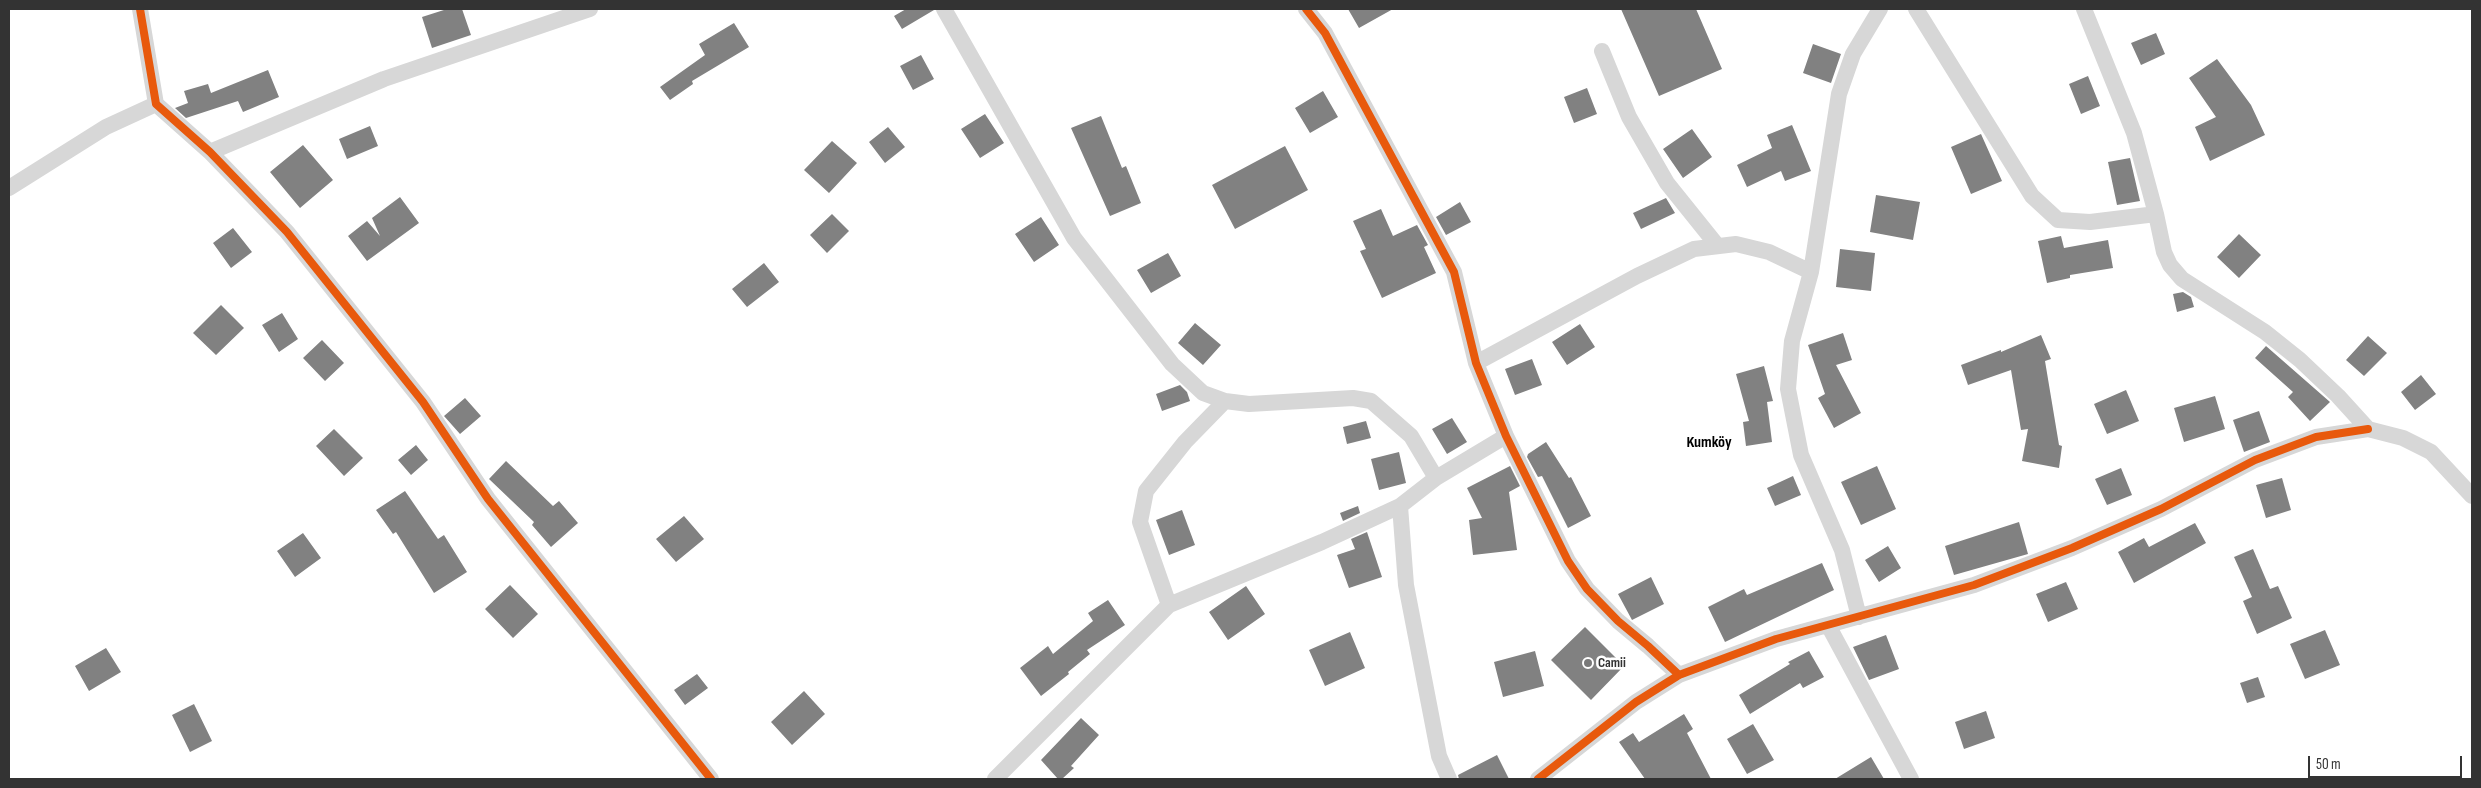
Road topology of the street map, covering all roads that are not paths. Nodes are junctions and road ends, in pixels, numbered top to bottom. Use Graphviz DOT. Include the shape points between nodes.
graph roads {
  1 [pos="140,9"];
  2 [pos="590,9"];
  3 [pos="944,9"];
  4 [pos="1306,9"];
  5 [pos="1880,9"];
  6 [pos="1916,9"];
  7 [pos="2084,9"];
  8 [pos="1602,51"];
  9 [pos="156,104"];
  10 [pos="210,152"];
  11 [pos="9,188"];
  12 [pos="2156,214"];
  13 [pos="1716,244"];
  14 [pos="1811,272"];
  15 [pos="1476,363"];
  16 [pos="1225,401"];
  17 [pos="2368,429"];
  18 [pos="1506,436"];
  19 [pos="1436,478"];
  20 [pos="2472,496"];
  21 [pos="1400,506"];
  22 [pos="1170,605"];
  23 [pos="1859,617"];
  24 [pos="1828,625"];
  25 [pos="1679,675"];
  26 [pos="712,779"];
  27 [pos="995,779"];
  28 [pos="1450,779"];
  29 [pos="1538,779"];
  30 [pos="1911,779"];
  1 -- 9 [label="street"];
  2 -- 10 [label="street" via="384,79"];
  3 -- 16 [label="street" via="1074,238 1172,364 1203,394"];
  4 -- 15 [label="street" via="1325,33 1454,272"];
  5 -- 14 [label="street" via="1853,54 1839,94"];
  6 -- 12 [label="street" via="2032,196 2058,220 2090,222"];
  7 -- 12 [label="street" via="2134,132"];
  8 -- 13 [label="street" via="1629,117 1667,183"];
  9 -- 10 [label="street"];
  9 -- 11 [label="street" via="106,128"];
  10 -- 26 [label="street" via="287,232 410,386 488,499"];
  12 -- 17 [label="street" via="2164,252 2182,279 2265,332 2300,360"];
  13 -- 14 [label="street" via="1736,244 1770,252"];
  13 -- 15 [label="street" via="1694,249 1637,276"];
  14 -- 23 [label="street" via="1792,340 1788,389 1801,455 1842,550"];
  15 -- 18 [label="street"];
  16 -- 19 [label="street" via="1249,404 1353,398 1371,401 1411,436"];
  16 -- 22 [label="street" via="1185,442 1146,491 1140,522"];
  17 -- 20 [label="street" via="2403,438 2431,452"];
  17 -- 23 [label="street" via="2316,438 2255,460 2161,509 2072,548 1974,585"];
  18 -- 19 [label="street"];
  18 -- 25 [label="street" via="1568,561 1587,589"];
  19 -- 21 [label="street"];
  21 -- 22 [label="street"];
  21 -- 28 [label="street" via="1406,585 1439,756"];
  22 -- 27 [label="street"];
  23 -- 24 [label="street"];
  24 -- 25 [label="street" via="1776,639"];
  24 -- 30 [label="street"];
  25 -- 29 [label="street" via="1636,702"];
}
